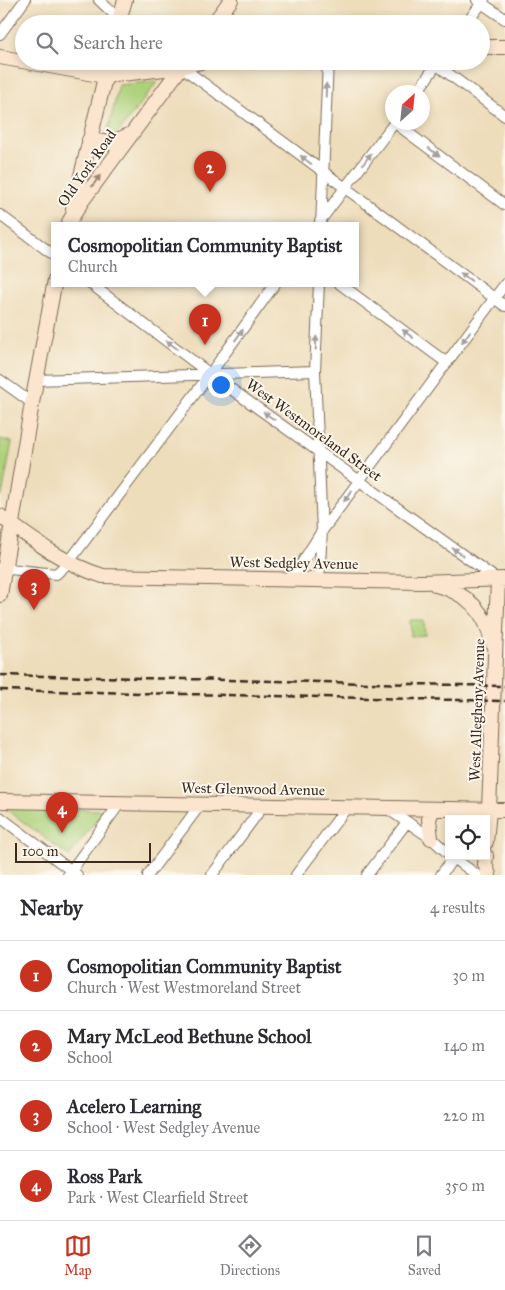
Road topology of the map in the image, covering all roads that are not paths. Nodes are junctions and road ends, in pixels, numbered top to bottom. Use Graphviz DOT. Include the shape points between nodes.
graph roads {
  1 [pos="25,0"];
  2 [pos="100,0"];
  3 [pos="125,0"];
  4 [pos="231,0"];
  5 [pos="481,1"];
  6 [pos="114,15"];
  7 [pos="122,15"];
  8 [pos="220,15"];
  9 [pos="472,15"];
  10 [pos="505,19"];
  11 [pos="0,34"];
  12 [pos="505,46"];
  13 [pos="490,47"];
  14 [pos="0,58"];
  15 [pos="15,61"];
  16 [pos="70,70"];
  17 [pos="107,70"];
  18 [pos="140,70"];
  19 [pos="175,70"];
  20 [pos="189,70"];
  21 [pos="328,70"];
  22 [pos="433,70"];
  23 [pos="447,70"];
  24 [pos="105,76"];
  25 [pos="422,85"];
  26 [pos="505,116"];
  27 [pos="390,130"];
  28 [pos="404,130"];
  29 [pos="131,134"];
  30 [pos="89,140"];
  31 [pos="323,172"];
  32 [pos="345,188"];
  33 [pos="505,205"];
  34 [pos="0,215"];
  35 [pos="68,222"];
  36 [pos="69,222"];
  37 [pos="319,222"];
  38 [pos="320,222"];
  39 [pos="51,253"];
  40 [pos="505,284"];
  41 [pos="54,287"];
  42 [pos="95,287"];
  43 [pos="273,287"];
  44 [pos="319,287"];
  45 [pos="344,287"];
  46 [pos="495,298"];
  47 [pos="505,306"];
  48 [pos="447,363"];
  49 [pos="315,371"];
  50 [pos="210,374"];
  51 [pos="0,380"];
  52 [pos="36,380"];
  53 [pos="32,403"];
  54 [pos="318,450"];
  55 [pos="359,481"];
  56 [pos="6,521"];
  57 [pos="322,531"];
  58 [pos="68,563"];
  59 [pos="2,568"];
  60 [pos="292,579"];
  61 [pos="501,579"];
  62 [pos="319,580"];
  63 [pos="421,582"];
  64 [pos="0,595"];
  65 [pos="501,598"];
  66 [pos="494,659"];
  67 [pos="0,801"];
  68 [pos="120,803"];
  69 [pos="200,805"];
  70 [pos="263,806"];
  71 [pos="347,807"];
  72 [pos="388,808"];
  73 [pos="433,809"];
  74 [pos="489,810"];
  75 [pos="505,810"];
  76 [pos="489,815"];
  77 [pos="0,817"];
  78 [pos="407,822"];
  79 [pos="431,838"];
  80 [pos="445,851"];
  81 [pos="449,860"];
  82 [pos="456,860"];
  83 [pos="486,860"];
  84 [pos="72,874"];
  85 [pos="148,875"];
  86 [pos="212,875"];
  87 [pos="296,875"];
  88 [pos="367,875"];
  89 [pos="441,875"];
  90 [pos="477,875"];
  91 [pos="489,875"];
  1 -- 11 [label="street"];
  2 -- 6 [label="street"];
  3 -- 7 [label="main road"];
  4 -- 8 [label="main road"];
  5 -- 9 [label="street"];
  5 -- 10 [label="street"];
  12 -- 13 [label="main road"];
  14 -- 15 [label="main road"];
  16 -- 24 [label="main road"];
  17 -- 24 [label="main road"];
  18 -- 24 [label="main road"];
  19 -- 29 [label="main road, Old York Road"];
  31 -- 20 [label="street, one-way"];
  31 -- 21 [label="street, one-way"];
  22 -- 25 [label="street"];
  23 -- 26 [label="street"];
  24 -- 30 [label="main road"];
  32 -- 27 [label="street, one-way"];
  28 -- 33 [label="street, one-way"];
  29 -- 30 [label="main road, Old York Road" via="112,143"];
  36 -- 29 [label="main road, Old York Road, one-way"];
  30 -- 35 [label="main road"];
  31 -- 32 [label="street"];
  31 -- 37 [label="street"];
  32 -- 38 [label="street"];
  46 -- 32 [label="street, one-way"];
  34 -- 39 [label="street"];
  40 -- 46 [label="street"];
  41 -- 52 [label="main road"];
  50 -- 42 [label="street, West Westmoreland Street, one-way"];
  50 -- 43 [label="street, one-way"];
  49 -- 44 [label="street, one-way"];
  48 -- 45 [label="street, one-way"];
  46 -- 47 [label="street"];
  46 -- 48 [label="street, one-way"];
  48 -- 55 [label="street"];
  49 -- 50 [label="street"];
  49 -- 54 [label="street"];
  50 -- 52 [label="street"];
  54 -- 50 [label="street, West Westmoreland Street, one-way"];
  50 -- 58 [label="street"];
  51 -- 53 [label="street"];
  52 -- 53 [label="main road"];
  53 -- 56 [label="main road"];
  54 -- 55 [label="street, West Westmoreland Street"];
  54 -- 57 [label="street"];
  55 -- 57 [label="street, one-way"];
  61 -- 55 [label="street, West Westmoreland Street, one-way"];
  56 -- 58 [label="main road"];
  56 -- 59 [label="main road"];
  57 -- 60 [label="street"];
  57 -- 62 [label="street"];
  58 -- 59 [label="street" via="56,574"];
  58 -- 60 [label="main road, West Sedgley Avenue" via="103,576"];
  59 -- 64 [label="main road"];
  60 -- 62 [label="main road, West Sedgley Avenue"];
  61 -- 63 [label="main road, West Sedgley Avenue"];
  61 -- 65 [label="main road, West Allegheny Avenue"];
  62 -- 63 [label="main road, West Sedgley Avenue"];
  63 -- 66 [label="main road" via="468,598 481,614 490,634"];
  65 -- 66 [label="main road, West Allegheny Avenue"];
  66 -- 74 [label="main road, West Allegheny Avenue"];
  67 -- 68 [label="main road, West Glenwood Avenue"];
  68 -- 69 [label="main road, West Glenwood Avenue"];
  68 -- 84 [label="street"];
  69 -- 70 [label="main road, West Glenwood Avenue"];
  69 -- 85 [label="street"];
  70 -- 71 [label="main road, West Glenwood Avenue"];
  70 -- 86 [label="street"];
  71 -- 72 [label="main road, West Glenwood Avenue"];
  71 -- 87 [label="street"];
  72 -- 73 [label="main road, West Glenwood Avenue"];
  72 -- 78 [label="street"];
  73 -- 74 [label="main road, West Glenwood Avenue"];
  73 -- 79 [label="main road" via="429,819"];
  74 -- 75 [label="main road, West Glenwood Avenue"];
  74 -- 76 [label="main road, West Allegheny Avenue"];
  77 -- 84 [label="street"];
  78 -- 79 [label="street"];
  78 -- 88 [label="street"];
  79 -- 80 [label="street"];
  81 -- 89 [label="street"];
  82 -- 90 [label="street"];
  83 -- 91 [label="main road"];
}
